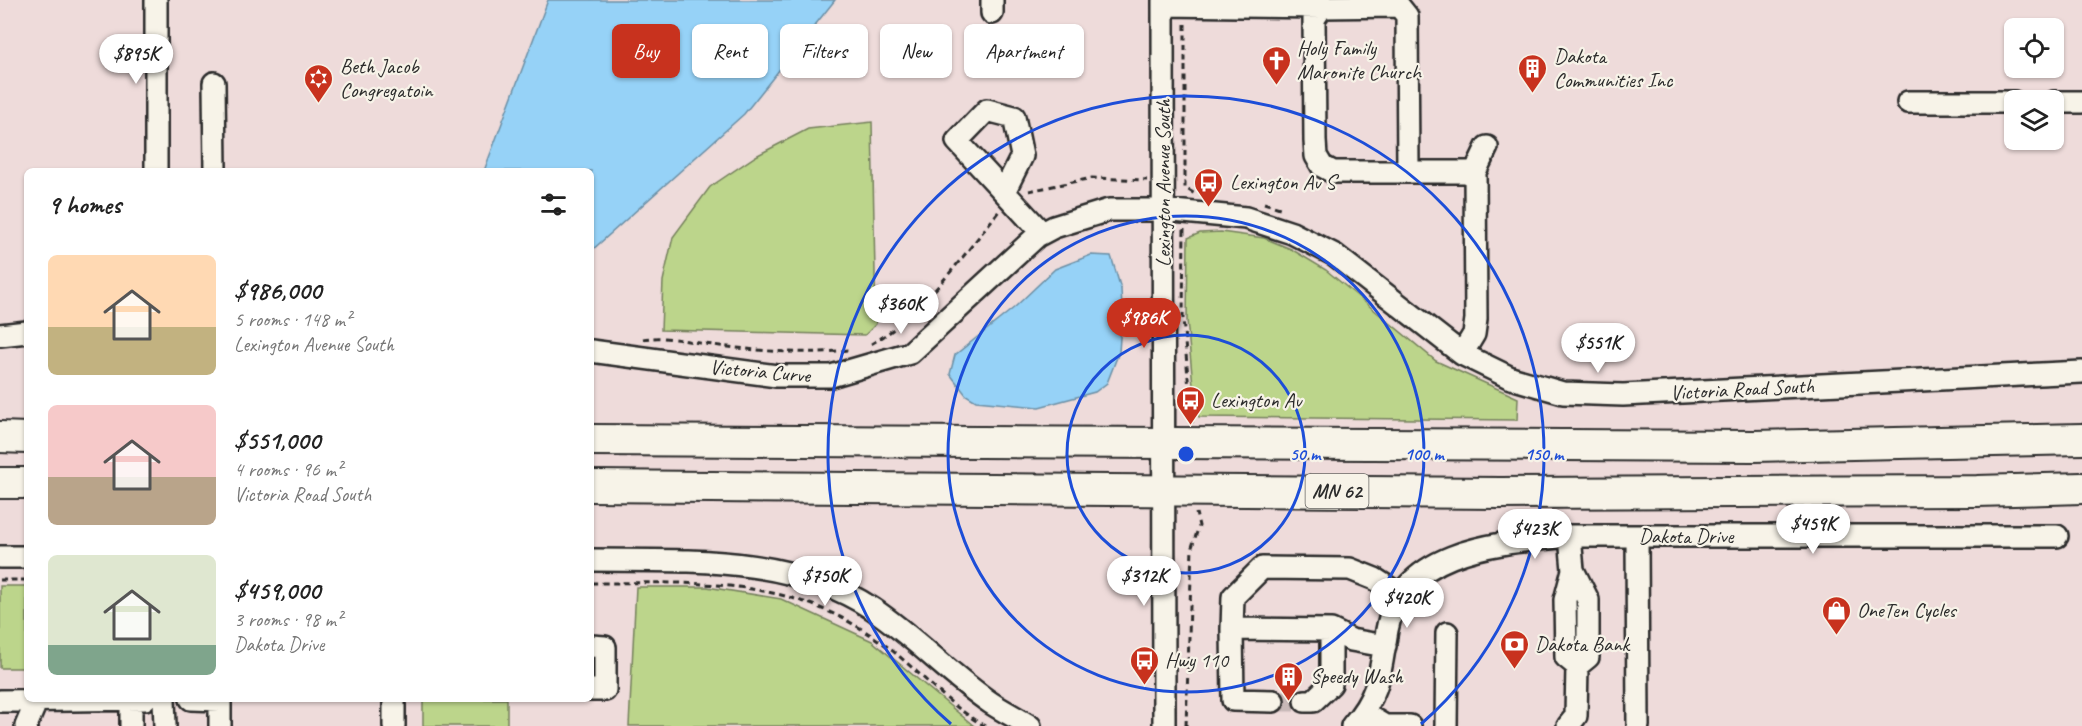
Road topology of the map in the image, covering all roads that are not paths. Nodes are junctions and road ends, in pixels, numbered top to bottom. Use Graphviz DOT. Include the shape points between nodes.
graph roads {
  1 [pos="156,0"];
  2 [pos="1163,2"];
  3 [pos="1322,7"];
  4 [pos="214,83"];
  5 [pos="1908,102"];
  6 [pos="2004,102"];
  7 [pos="2064,102"];
  8 [pos="2082,102"];
  9 [pos="1487,147"];
  10 [pos="156,168"];
  11 [pos="216,168"];
  12 [pos="1408,172"];
  13 [pos="1475,172"];
  14 [pos="1008,196"];
  15 [pos="1164,210"];
  16 [pos="1042,233"];
  17 [pos="24,332"];
  18 [pos="0,335"];
  19 [pos="594,351"];
  20 [pos="1462,354"];
  21 [pos="2082,372"];
  22 [pos="2082,420"];
  23 [pos="0,438"];
  24 [pos="24,438"];
  25 [pos="2082,439"];
  26 [pos="594,440"];
  27 [pos="1164,443"];
  28 [pos="1754,446"];
  29 [pos="0,483"];
  30 [pos="24,483"];
  31 [pos="594,486"];
  32 [pos="2082,488"];
  33 [pos="1164,489"];
  34 [pos="1570,536"];
  35 [pos="1637,536"];
  36 [pos="2057,536"];
  37 [pos="0,557"];
  38 [pos="24,557"];
  39 [pos="594,560"];
  40 [pos="1400,594"];
  41 [pos="1232,629"];
  42 [pos="1331,630"];
  43 [pos="1447,633"];
  44 [pos="594,646"];
  45 [pos="1385,646"];
  46 [pos="594,690"];
  47 [pos="24,700"];
  48 [pos="0,701"];
  49 [pos="1273,701"];
  50 [pos="1305,701"];
  51 [pos="36,702"];
  52 [pos="130,702"];
  53 [pos="164,702"];
  54 [pos="220,702"];
  55 [pos="394,702"];
  56 [pos="1357,719"];
  57 [pos="26,726"];
  58 [pos="131,726"];
  59 [pos="165,726"];
  60 [pos="220,726"];
  61 [pos="394,726"];
  62 [pos="1030,726"];
  63 [pos="1164,726"];
  64 [pos="1410,726"];
  65 [pos="1446,726"];
  66 [pos="1568,726"];
  67 [pos="1638,726"];
  1 -- 10 [label="street"];
  2 -- 3 [label="street"];
  2 -- 15 [label="street, Lexington Avenue South"];
  3 -- 12 [label="street" via="1399,6 1407,16"];
  3 -- 12 [label="street" via="1314,19 1316,156 1322,166 1333,172"];
  4 -- 11 [label="street"];
  5 -- 6 [label="street"];
  7 -- 8 [label="street"];
  9 -- 13 [label="street"];
  12 -- 13 [label="street"];
  13 -- 20 [label="street" via="1476,319 1474,334"];
  14 -- 16 [label="street"];
  15 -- 16 [label="street, Victoria Curve" via="1109,210"];
  15 -- 20 [label="street, Victoria Road South" via="1246,218 1292,233 1335,255"];
  15 -- 27 [label="street, Lexington Avenue South"];
  16 -- 19 [label="street, Victoria Curve" via="910,353 831,376 777,376"];
  17 -- 18 [label="street"];
  20 -- 21 [label="street, Victoria Road South" via="1511,378 1563,393 1623,395"];
  22 -- 28 [label="highway"];
  23 -- 24 [label="highway"];
  25 -- 28 [label="highway, MN 62"];
  26 -- 27 [label="highway, MN 62"];
  27 -- 28 [label="highway, MN 62"];
  27 -- 33 [label="street, Lexington Avenue South"];
  29 -- 30 [label="highway"];
  31 -- 33 [label="highway, MN 62"];
  32 -- 33 [label="highway, MN 62" via="1512,492"];
  33 -- 63 [label="street, Lexington Avenue South"];
  34 -- 35 [label="street, Dakota Drive"];
  34 -- 40 [label="street, Dakota Drive" via="1450,556 1429,566"];
  34 -- 66 [label="street" via="1573,570 1588,600 1588,657 1577,666 1576,716"];
  35 -- 36 [label="street, Dakota Drive"];
  35 -- 67 [label="street"];
  37 -- 38 [label="street"];
  39 -- 62 [label="street" via="705,561 758,566 818,582 870,607 913,637 990,702"];
  40 -- 41 [label="street" via="1350,569 1262,568 1233,597"];
  40 -- 45 [label="street" via="1389,620"];
  41 -- 42 [label="street"];
  41 -- 49 [label="street" via="1233,700"];
  42 -- 45 [label="street" via="1352,640"];
  42 -- 50 [label="street" via="1331,684 1313,701"];
  43 -- 65 [label="street"];
  44 -- 46 [label="street" via="605,647 605,690"];
  45 -- 56 [label="street" via="1380,681"];
  47 -- 48 [label="street"];
  51 -- 57 [label="street"];
  52 -- 58 [label="street"];
  53 -- 59 [label="street"];
  54 -- 60 [label="street"];
  55 -- 61 [label="street"];
  56 -- 64 [label="street" via="1385,726"];
}
